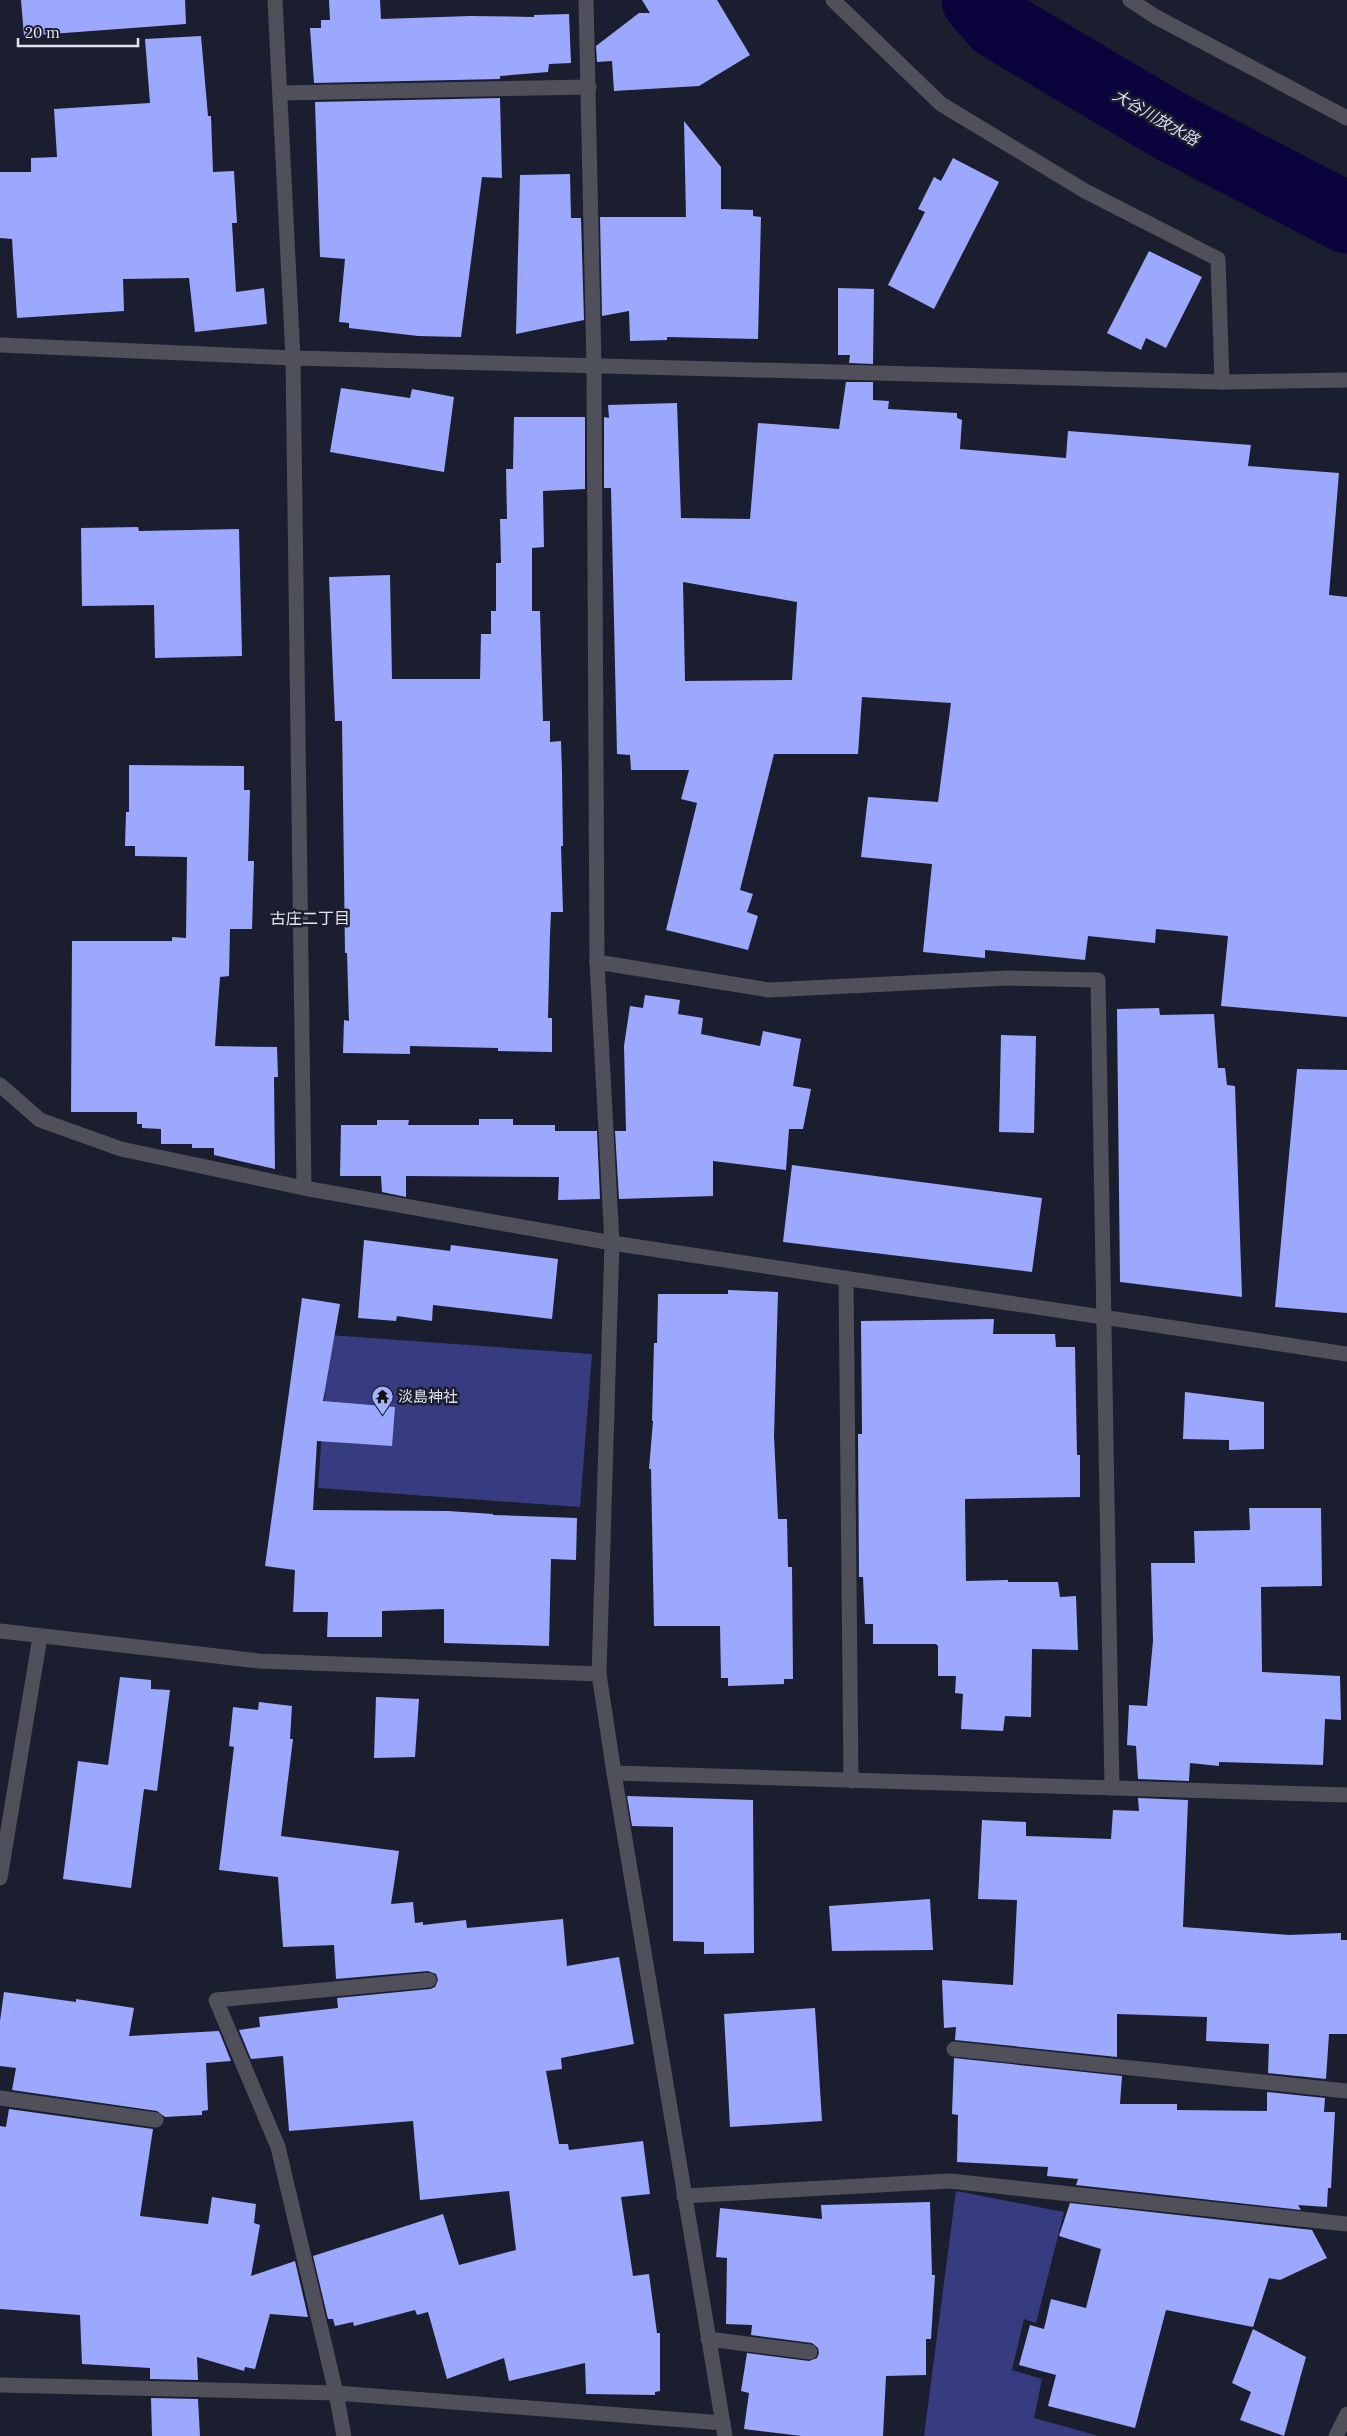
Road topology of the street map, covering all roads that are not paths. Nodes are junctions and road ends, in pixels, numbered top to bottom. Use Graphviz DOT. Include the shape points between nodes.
graph roads {
  1 [pos="275,0"];
  2 [pos="586,0"];
  3 [pos="833,0"];
  4 [pos="1130,0"];
  5 [pos="589,88"];
  6 [pos="281,94"];
  7 [pos="1347,118"];
  8 [pos="0,345"];
  9 [pos="293,358"];
  10 [pos="594,366"];
  11 [pos="1347,380"];
  12 [pos="1222,382"];
  13 [pos="598,962"];
  14 [pos="0,1085"];
  15 [pos="304,1188"];
  16 [pos="612,1243"];
  17 [pos="846,1278"];
  18 [pos="1102,1317"];
  19 [pos="1347,1354"];
  20 [pos="0,1631"];
  21 [pos="40,1637"];
  22 [pos="600,1674"];
  23 [pos="614,1773"];
  24 [pos="851,1780"];
  25 [pos="1112,1788"];
  26 [pos="1347,1794"];
  27 [pos="0,1878"];
  28 [pos="429,1980"];
  29 [pos="954,2048"];
  30 [pos="1347,2092"];
  31 [pos="0,2098"];
  32 [pos="156,2120"];
  33 [pos="684,2196"];
  34 [pos="1347,2224"];
  35 [pos="708,2339"];
  36 [pos="810,2352"];
  37 [pos="0,2384"];
  38 [pos="336,2393"];
  39 [pos="1347,2414"];
  40 [pos="724,2430"];
  41 [pos="344,2436"];
  42 [pos="1336,2436"];
  1 -- 6 [label="street"];
  2 -- 5 [label="street"];
  3 -- 12 [label="street" via="941,104 1085,191 1218,259"];
  4 -- 7 [label="street" via="1156,17"];
  5 -- 6 [label="street"];
  5 -- 10 [label="street"];
  6 -- 9 [label="street"];
  8 -- 9 [label="street"];
  9 -- 10 [label="street"];
  9 -- 15 [label="street"];
  10 -- 12 [label="street"];
  10 -- 13 [label="street"];
  11 -- 12 [label="street"];
  13 -- 16 [label="street"];
  13 -- 18 [label="street" via="769,990 1008,978 1098,980"];
  14 -- 15 [label="street" via="40,1120 121,1149"];
  15 -- 16 [label="street"];
  16 -- 17 [label="street"];
  16 -- 22 [label="street"];
  17 -- 18 [label="street"];
  17 -- 24 [label="street"];
  18 -- 19 [label="street"];
  18 -- 25 [label="street"];
  20 -- 21 [label="street"];
  21 -- 22 [label="street" via="258,1661"];
  21 -- 27 [label="street"];
  22 -- 23 [label="street"];
  23 -- 24 [label="street"];
  23 -- 33 [label="street"];
  24 -- 25 [label="street"];
  25 -- 26 [label="street"];
  28 -- 38 [label="street" via="216,2000 278,2147"];
  29 -- 30 [label="street"];
  31 -- 32 [label="street"];
  33 -- 34 [label="street" via="950,2181"];
  33 -- 35 [label="street"];
  35 -- 36 [label="street"];
  35 -- 40 [label="street"];
  37 -- 38 [label="street"];
  38 -- 40 [label="street"];
  38 -- 41 [label="street"];
  39 -- 42 [label="street"];
}
